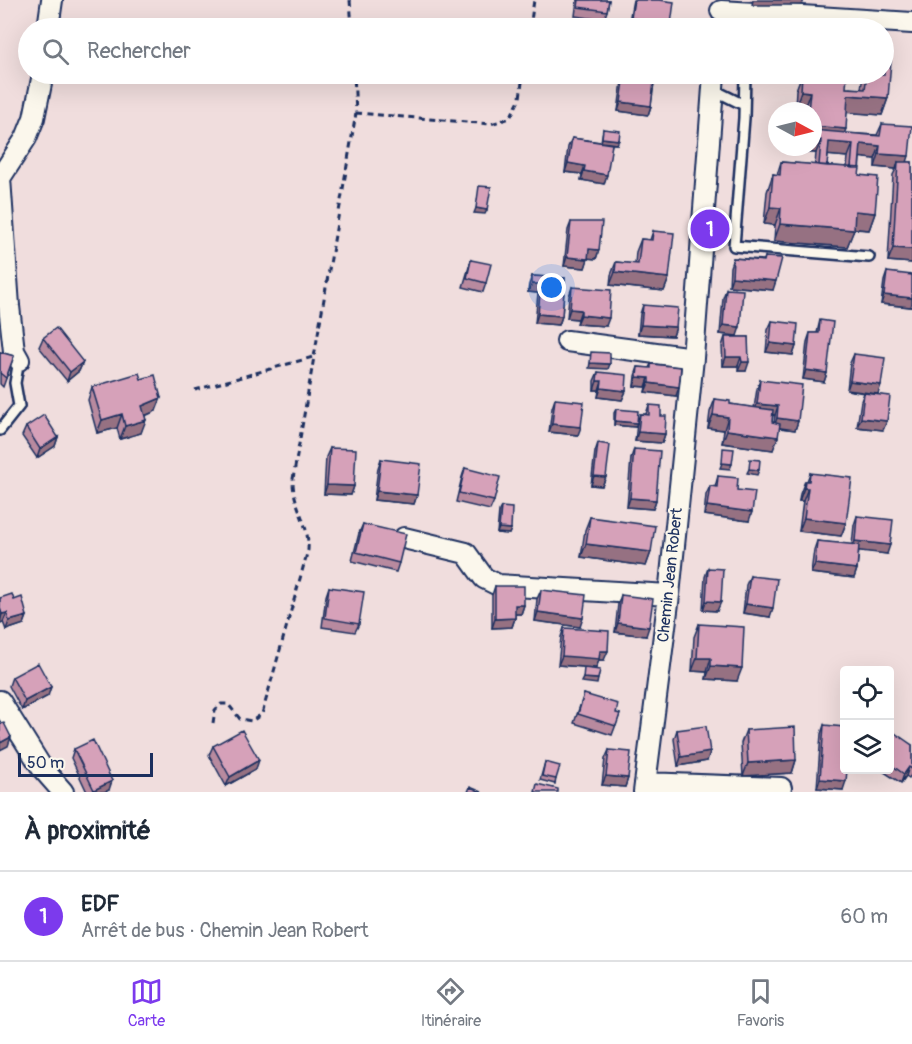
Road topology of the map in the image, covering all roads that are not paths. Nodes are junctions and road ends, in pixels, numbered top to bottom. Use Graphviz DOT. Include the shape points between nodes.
graph roads {
  1 [pos="52,0"];
  2 [pos="720,13"];
  3 [pos="49,18"];
  4 [pos="816,18"];
  5 [pos="894,22"];
  6 [pos="912,23"];
  7 [pos="42,84"];
  8 [pos="713,84"];
  9 [pos="717,84"];
  10 [pos="744,84"];
  11 [pos="742,104"];
  12 [pos="869,257"];
  13 [pos="567,341"];
  14 [pos="11,353"];
  15 [pos="693,357"];
  16 [pos="0,429"];
  17 [pos="404,538"];
  18 [pos="669,595"];
  19 [pos="0,701"];
  20 [pos="645,788"];
  21 [pos="782,788"];
  22 [pos="63,792"];
  1 -- 3 [label="street"];
  2 -- 4 [label="street"];
  5 -- 6 [label="street"];
  7 -- 14 [label="street" via="26,138 0,178"];
  8 -- 15 [label="street, Chemin Jean Robert"];
  9 -- 11 [label="lane"];
  10 -- 11 [label="lane"];
  11 -- 12 [label="lane" via="734,246"];
  13 -- 15 [label="street"];
  14 -- 16 [label="lane" via="19,406"];
  15 -- 18 [label="street, Chemin Jean Robert"];
  17 -- 18 [label="street" via="466,553 484,578 498,585"];
  18 -- 20 [label="street, Chemin Jean Robert"];
  19 -- 22 [label="street" via="42,768"];
  20 -- 21 [label="street"];
}
